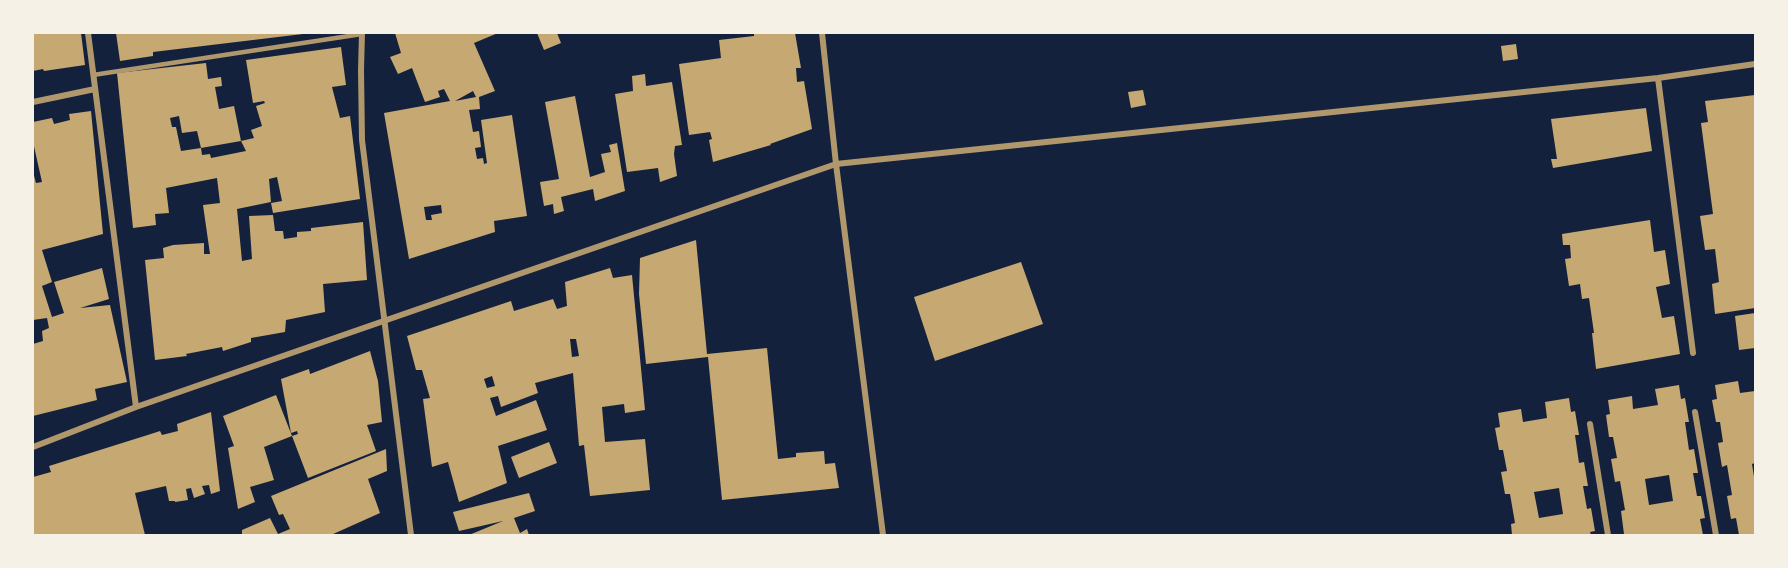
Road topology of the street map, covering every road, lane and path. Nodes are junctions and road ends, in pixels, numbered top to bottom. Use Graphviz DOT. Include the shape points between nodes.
graph roads {
  1 [pos="88,33"];
  2 [pos="362,33"];
  3 [pos="822,33"];
  4 [pos="1755,64"];
  5 [pos="93,75"];
  6 [pos="1658,78"];
  7 [pos="95,89"];
  8 [pos="33,102"];
  9 [pos="836,164"];
  10 [pos="386,321"];
  11 [pos="1693,353"];
  12 [pos="136,407"];
  13 [pos="1695,412"];
  14 [pos="1590,424"];
  15 [pos="33,447"];
  16 [pos="411,535"];
  17 [pos="883,535"];
  18 [pos="1608,535"];
  19 [pos="1716,535"];
  1 -- 5 [label="street"];
  2 -- 5 [label="lane"];
  2 -- 10 [label="street" via="362,140"];
  3 -- 9 [label="street"];
  4 -- 6 [label="street"];
  5 -- 7 [label="street"];
  6 -- 9 [label="street"];
  6 -- 11 [label="street"];
  7 -- 8 [label="street"];
  7 -- 12 [label="street"];
  9 -- 10 [label="street"];
  9 -- 17 [label="street"];
  10 -- 12 [label="street"];
  10 -- 16 [label="street"];
  12 -- 15 [label="street"];
  13 -- 19 [label="street"];
  14 -- 18 [label="street"];
}
